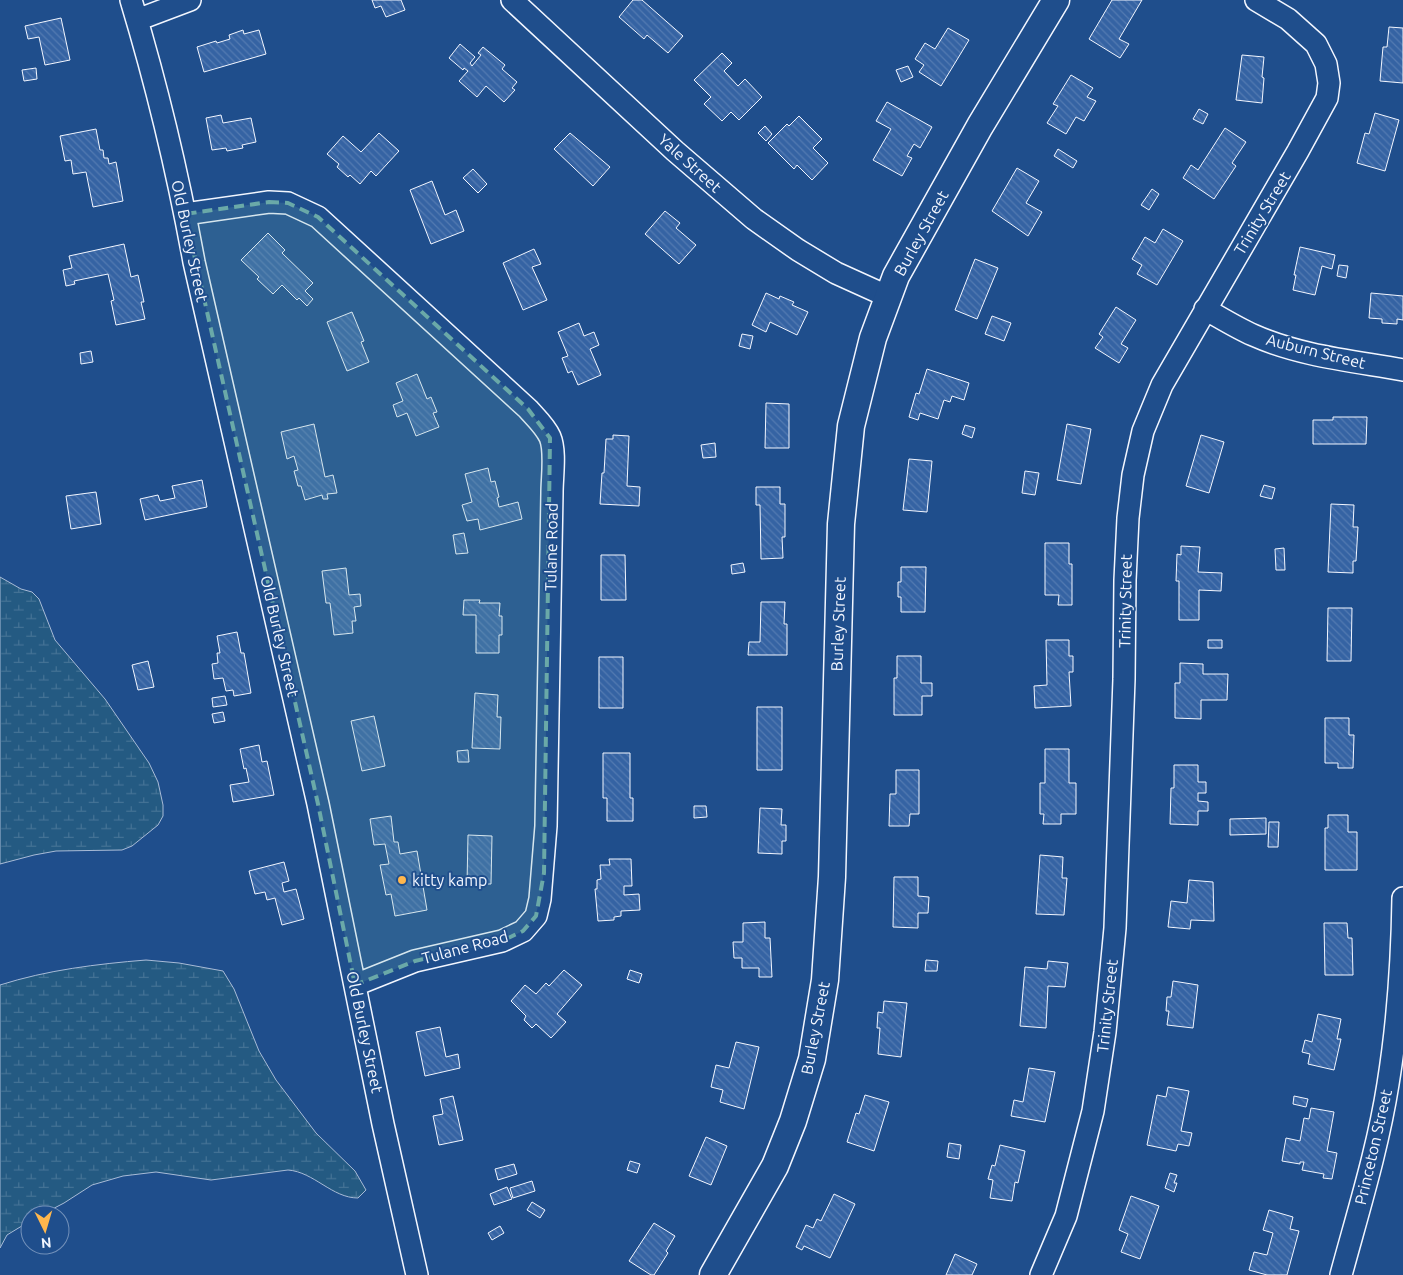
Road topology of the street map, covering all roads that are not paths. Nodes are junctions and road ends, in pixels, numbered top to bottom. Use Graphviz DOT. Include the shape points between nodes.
graph roads {
  1 [pos="190,0"];
  2 [pos="512,0"];
  3 [pos="1056,0"];
  4 [pos="1256,0"];
  5 [pos="134,10"];
  6 [pos="185,214"];
  7 [pos="888,297"];
  8 [pos="1205,309"];
  9 [pos="1403,370"];
  10 [pos="1403,898"];
  11 [pos="355,984"];
  12 [pos="417,1275"];
  13 [pos="713,1275"];
  14 [pos="1041,1275"];
  15 [pos="1341,1275"];
  1 -- 5 [label="street"];
  2 -- 7 [label="street, Yale Street" via="754,219 836,273"];
  3 -- 7 [label="main road, Burley Street" via="925,222"];
  4 -- 8 [label="street, Trinity Street" via="1288,20 1316,44 1326,64 1327,98"];
  5 -- 6 [label="street, Old Burley Street" via="151,65"];
  6 -- 11 [label="street, Old Burley Street" via="318,804"];
  6 -- 11 [label="street, Tulane Road" via="269,202 288,203 318,217 528,409 550,438 553,458 546,826 544,873 536,916 523,930 502,941 415,960"];
  7 -- 13 [label="main road, Burley Street" via="873,338 851,426 841,524 831,896 825,980 812,1059 793,1122 775,1166"];
  8 -- 9 [label="street, Auburn Street" via="1252,335 1288,348"];
  8 -- 14 [label="street, Trinity Street" via="1162,385 1143,431 1133,475 1125,580 1115,928 1106,1032 1093,1112 1066,1216"];
  10 -- 15 [label="street, Princeton Street" via="1398,1012 1388,1085 1374,1154"];
  11 -- 12 [label="street, Old Burley Street"];
}
